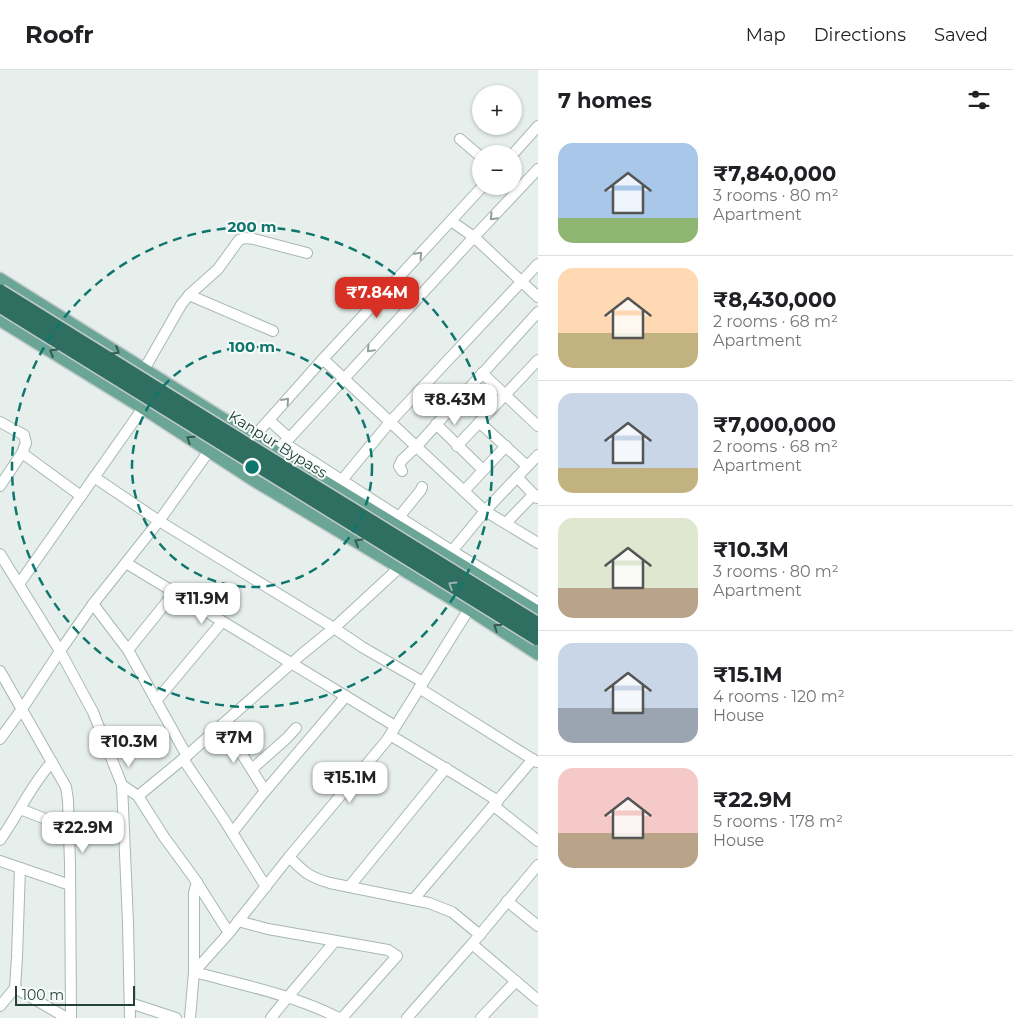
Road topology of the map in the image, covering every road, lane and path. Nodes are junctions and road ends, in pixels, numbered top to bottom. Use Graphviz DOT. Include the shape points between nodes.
graph roads {
  1 [pos="538,126"];
  2 [pos="460,139"];
  3 [pos="521,145"];
  4 [pos="472,149"];
  5 [pos="538,169"];
  6 [pos="475,195"];
  7 [pos="451,221"];
  8 [pos="474,237"];
  9 [pos="307,253"];
  10 [pos="538,264"];
  11 [pos="0,279"];
  12 [pos="521,282"];
  13 [pos="0,292"];
  14 [pos="189,295"];
  15 [pos="538,298"];
  16 [pos="0,305"];
  17 [pos="538,312"];
  18 [pos="2,325"];
  19 [pos="273,331"];
  20 [pos="323,359"];
  21 [pos="538,360"];
  22 [pos="145,368"];
  23 [pos="482,374"];
  24 [pos="343,379"];
  25 [pos="505,395"];
  26 [pos="143,408"];
  27 [pos="269,420"];
  28 [pos="0,422"];
  29 [pos="390,422"];
  30 [pos="479,422"];
  31 [pos="436,424"];
  32 [pos="538,426"];
  33 [pos="253,437"];
  34 [pos="283,444"];
  35 [pos="416,446"];
  36 [pos="457,446"];
  37 [pos="506,446"];
  38 [pos="209,451"];
  39 [pos="22,453"];
  40 [pos="537,458"];
  41 [pos="230,465"];
  42 [pos="528,466"];
  43 [pos="398,470"];
  44 [pos="483,470"];
  45 [pos="94,477"];
  46 [pos="518,477"];
  47 [pos="252,479"];
  48 [pos="342,480"];
  49 [pos="0,486"];
  50 [pos="422,487"];
  51 [pos="464,491"];
  52 [pos="81,496"];
  53 [pos="536,496"];
  54 [pos="485,510"];
  55 [pos="399,517"];
  56 [pos="159,521"];
  57 [pos="506,523"];
  58 [pos="538,543"];
  59 [pos="452,551"];
  60 [pos="0,554"];
  61 [pos="126,563"];
  62 [pos="400,567"];
  63 [pos="19,584"];
  64 [pos="174,593"];
  65 [pos="538,602"];
  66 [pos="93,604"];
  67 [pos="469,609"];
  68 [pos="538,612"];
  69 [pos="222,622"];
  70 [pos="538,624"];
  71 [pos="334,628"];
  72 [pos="538,638"];
  73 [pos="128,650"];
  74 [pos="60,651"];
  75 [pos="538,654"];
  76 [pos="291,664"];
  77 [pos="0,671"];
  78 [pos="421,685"];
  79 [pos="346,696"];
  80 [pos="156,701"];
  81 [pos="22,709"];
  82 [pos="223,724"];
  83 [pos="296,728"];
  84 [pos="392,731"];
  85 [pos="0,739"];
  86 [pos="185,758"];
  87 [pos="535,761"];
  88 [pos="52,762"];
  89 [pos="446,768"];
  90 [pos="252,769"];
  91 [pos="122,785"];
  92 [pos="265,791"];
  93 [pos="138,796"];
  94 [pos="496,803"];
  95 [pos="20,809"];
  96 [pos="69,828"];
  97 [pos="232,833"];
  98 [pos="0,840"];
  99 [pos="538,840"];
  100 [pos="289,857"];
  101 [pos="0,861"];
  102 [pos="538,865"];
  103 [pos="20,868"];
  104 [pos="197,882"];
  105 [pos="70,885"];
  106 [pos="266,887"];
  107 [pos="349,887"];
  108 [pos="413,900"];
  109 [pos="507,901"];
  110 [pos="238,921"];
  111 [pos="538,926"];
  112 [pos="229,932"];
  113 [pos="480,935"];
  114 [pos="335,941"];
  115 [pos="472,944"];
  116 [pos="194,972"];
  117 [pos="516,981"];
  118 [pos="15,988"];
  119 [pos="288,996"];
  120 [pos="538,1000"];
  121 [pos="130,1003"];
  122 [pos="0,1006"];
  123 [pos="67,1018"];
  124 [pos="71,1018"];
  125 [pos="130,1018"];
  126 [pos="176,1018"];
  127 [pos="190,1018"];
  128 [pos="271,1018"];
  129 [pos="340,1018"];
  130 [pos="407,1018"];
  131 [pos="482,1018"];
  1 -- 3 [label="street"];
  2 -- 4 [label="street"];
  5 -- 8 [label="street, one-way"];
  6 -- 7 [label="street"];
  7 -- 8 [label="street"];
  20 -- 7 [label="street, one-way"];
  8 -- 12 [label="street"];
  8 -- 24 [label="street, one-way"];
  9 -- 14 [label="street" via="254,239 239,240 218,269"];
  10 -- 12 [label="street"];
  11 -- 22 [label="main road, one-way"];
  12 -- 15 [label="street"];
  12 -- 29 [label="street"];
  13 -- 70 [label="highway, Kanpur Bypass, bridge"];
  14 -- 19 [label="street"];
  14 -- 22 [label="street"];
  72 -- 16 [label="highway, Kanpur Bypass, one-way, bridge"];
  17 -- 23 [label="street"];
  26 -- 18 [label="main road, one-way"];
  20 -- 24 [label="street"];
  27 -- 20 [label="street, one-way"];
  21 -- 25 [label="street"];
  22 -- 33 [label="main road"];
  23 -- 25 [label="street"];
  23 -- 31 [label="street"];
  24 -- 29 [label="street"];
  24 -- 34 [label="street"];
  25 -- 30 [label="street"];
  25 -- 32 [label="street"];
  38 -- 26 [label="main road, one-way"];
  26 -- 45 [label="street"];
  27 -- 33 [label="street"];
  27 -- 34 [label="street"];
  28 -- 39 [label="street" via="24,435 26,443"];
  29 -- 35 [label="street"];
  29 -- 48 [label="street"];
  30 -- 36 [label="street"];
  30 -- 37 [label="street"];
  31 -- 35 [label="street"];
  31 -- 36 [label="street"];
  33 -- 34 [label="main road"];
  33 -- 41 [label="street"];
  34 -- 47 [label="street"];
  34 -- 48 [label="street"];
  34 -- 68 [label="main road"];
  35 -- 43 [label="street" via="402,460"];
  35 -- 51 [label="street"];
  36 -- 44 [label="street"];
  37 -- 42 [label="street"];
  37 -- 44 [label="street"];
  38 -- 41 [label="main road"];
  38 -- 56 [label="street"];
  39 -- 49 [label="street"];
  39 -- 52 [label="street"];
  40 -- 42 [label="street"];
  41 -- 47 [label="main road"];
  42 -- 46 [label="street"];
  44 -- 51 [label="street"];
  45 -- 52 [label="street"];
  45 -- 56 [label="street"];
  46 -- 53 [label="street"];
  46 -- 54 [label="street"];
  62 -- 47 [label="main road, one-way"];
  48 -- 55 [label="street"];
  50 -- 55 [label="street"];
  51 -- 54 [label="street"];
  52 -- 63 [label="street"];
  53 -- 57 [label="street"];
  54 -- 57 [label="street"];
  54 -- 59 [label="street"];
  55 -- 59 [label="street"];
  56 -- 61 [label="street"];
  56 -- 71 [label="street"];
  57 -- 58 [label="street"];
  59 -- 65 [label="street"];
  60 -- 63 [label="street"];
  61 -- 64 [label="street"];
  61 -- 66 [label="street"];
  62 -- 67 [label="main road"];
  62 -- 71 [label="street"];
  63 -- 74 [label="street"];
  64 -- 69 [label="street"];
  64 -- 73 [label="street"];
  66 -- 73 [label="street"];
  66 -- 74 [label="street"];
  75 -- 67 [label="main road, one-way"];
  67 -- 78 [label="street"];
  69 -- 76 [label="street"];
  69 -- 80 [label="street"];
  71 -- 76 [label="street"];
  71 -- 78 [label="street"];
  73 -- 80 [label="street"];
  74 -- 81 [label="street"];
  74 -- 91 [label="street" via="93,712"];
  76 -- 79 [label="street"];
  76 -- 82 [label="street"];
  77 -- 81 [label="street"];
  78 -- 84 [label="street"];
  78 -- 87 [label="street"];
  79 -- 84 [label="street"];
  79 -- 92 [label="street"];
  80 -- 86 [label="street"];
  81 -- 85 [label="street"];
  81 -- 88 [label="street"];
  82 -- 86 [label="street"];
  82 -- 90 [label="street"];
  83 -- 90 [label="street"];
  84 -- 89 [label="street"];
  84 -- 100 [label="street"];
  86 -- 93 [label="street"];
  86 -- 97 [label="street"];
  87 -- 94 [label="street"];
  88 -- 95 [label="street"];
  88 -- 96 [label="street" via="66,787"];
  89 -- 94 [label="street"];
  89 -- 107 [label="street"];
  90 -- 92 [label="street"];
  91 -- 93 [label="street"];
  91 -- 121 [label="street"];
  92 -- 97 [label="street"];
  93 -- 104 [label="street"];
  94 -- 99 [label="street"];
  94 -- 108 [label="street"];
  95 -- 96 [label="street"];
  95 -- 98 [label="street"];
  96 -- 105 [label="street"];
  97 -- 106 [label="street"];
  100 -- 106 [label="street"];
  100 -- 107 [label="street" via="316,879"];
  101 -- 103 [label="street"];
  102 -- 109 [label="street"];
  103 -- 105 [label="street"];
  103 -- 118 [label="street"];
  104 -- 112 [label="street"];
  104 -- 116 [label="street" via="194,893"];
  105 -- 124 [label="street"];
  106 -- 110 [label="street"];
  107 -- 108 [label="street"];
  108 -- 113 [label="street" via="452,912"];
  109 -- 111 [label="street"];
  109 -- 113 [label="street"];
  110 -- 112 [label="street"];
  110 -- 114 [label="street"];
  112 -- 116 [label="street"];
  113 -- 115 [label="street"];
  114 -- 119 [label="street"];
  114 -- 129 [label="street" via="388,950 396,956"];
  115 -- 117 [label="street"];
  115 -- 130 [label="street"];
  116 -- 119 [label="street"];
  116 -- 127 [label="street"];
  117 -- 120 [label="street"];
  117 -- 131 [label="street"];
  118 -- 122 [label="street"];
  118 -- 123 [label="street"];
  119 -- 128 [label="street"];
  119 -- 129 [label="street"];
  121 -- 125 [label="street"];
  121 -- 126 [label="street"];
}
